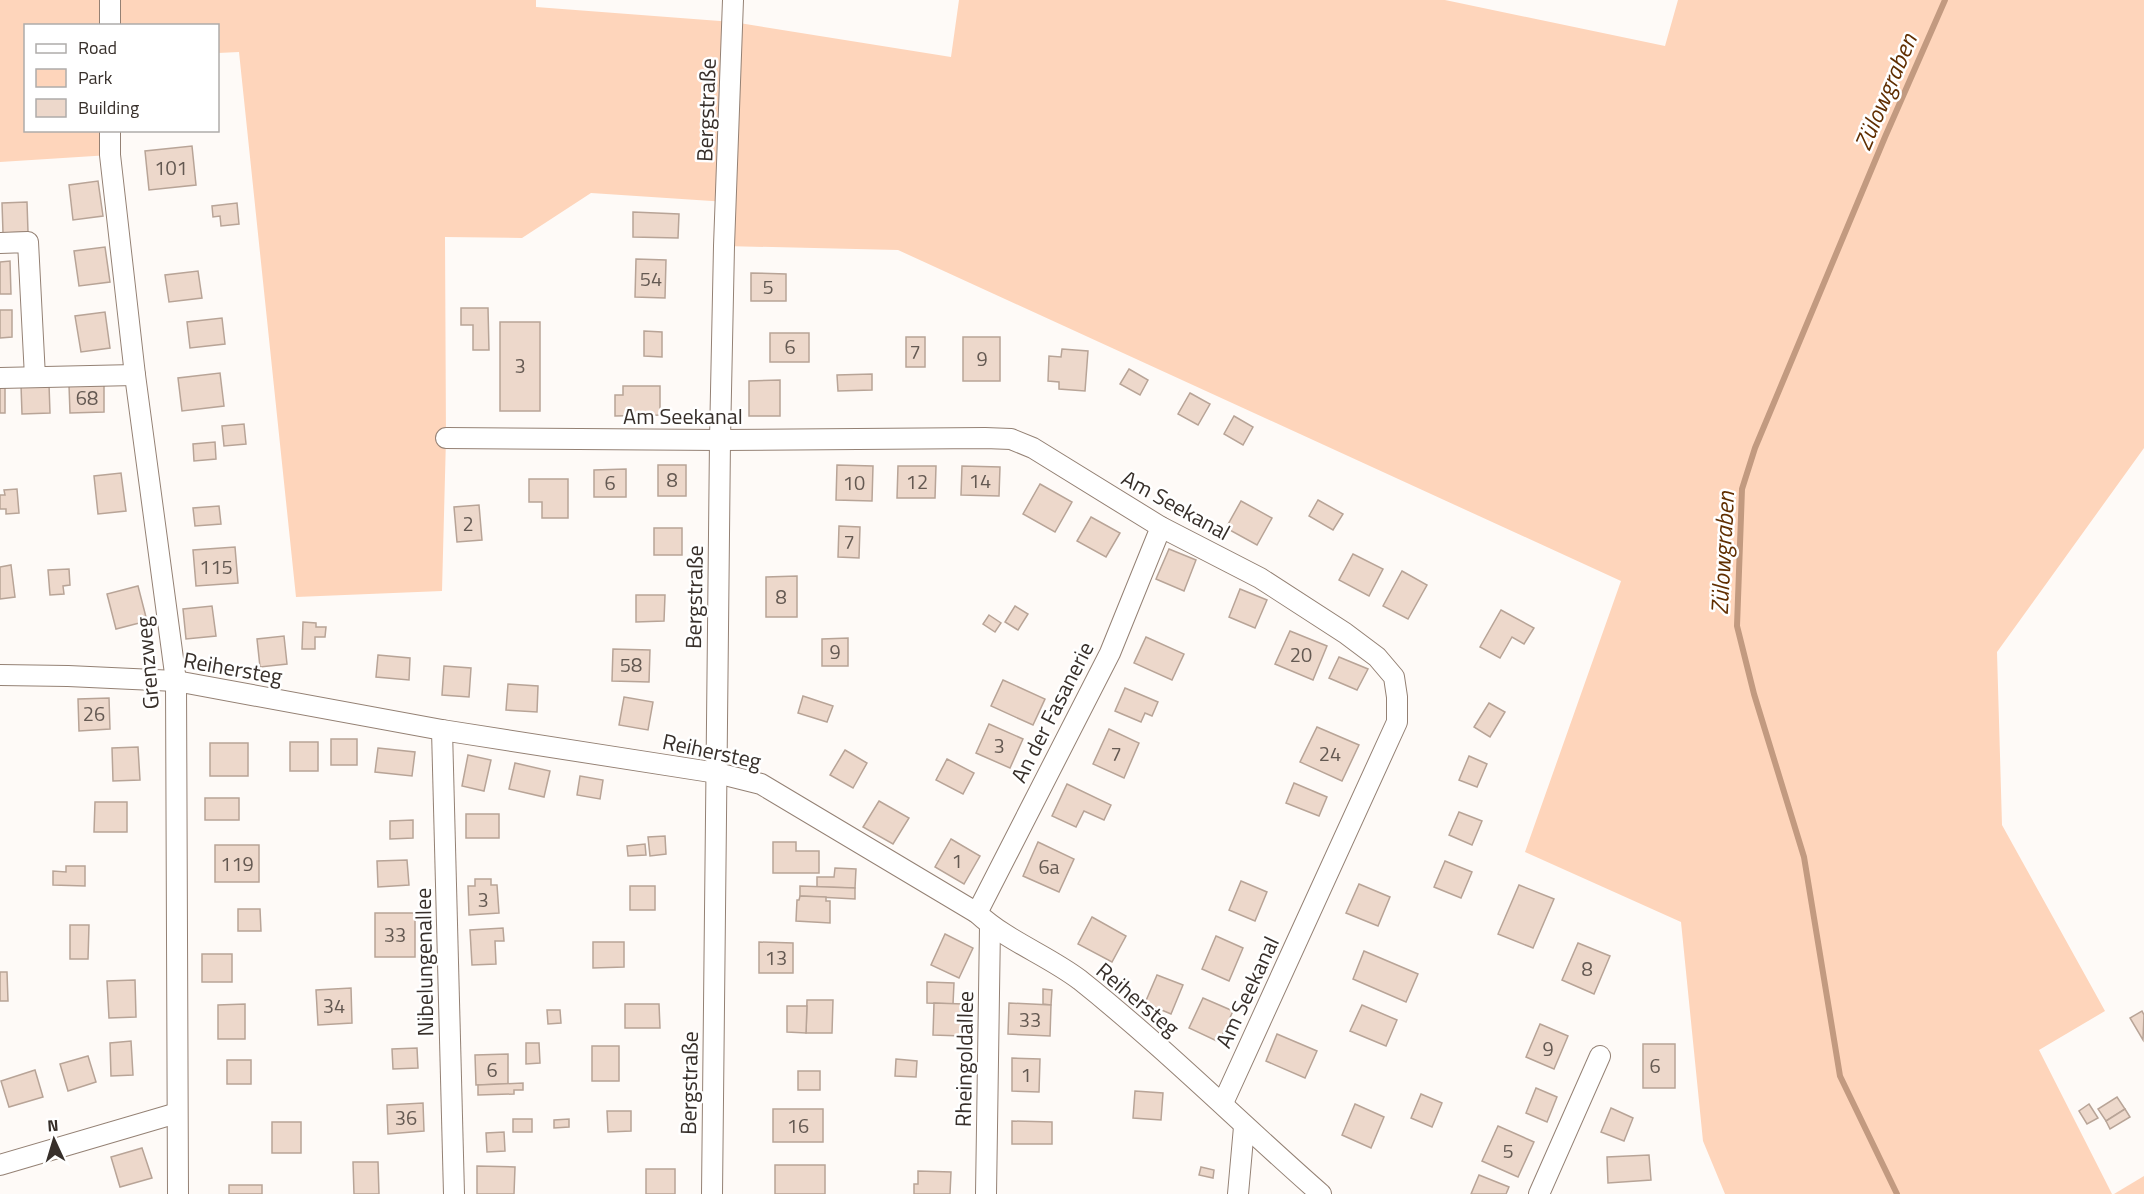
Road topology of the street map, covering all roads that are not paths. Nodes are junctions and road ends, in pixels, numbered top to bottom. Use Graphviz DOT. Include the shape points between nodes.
graph roads {
  1 [pos="110,0"];
  2 [pos="733,0"];
  3 [pos="110,24"];
  4 [pos="110,132"];
  5 [pos="0,243"];
  6 [pos="135,375"];
  7 [pos="35,377"];
  8 [pos="0,378"];
  9 [pos="446,438"];
  10 [pos="720,440"];
  11 [pos="1161,527"];
  12 [pos="0,675"];
  13 [pos="176,681"];
  14 [pos="442,730"];
  15 [pos="717,772"];
  16 [pos="983,920"];
  17 [pos="1600,1056"];
  18 [pos="1223,1103"];
  19 [pos="177,1113"];
  20 [pos="1244,1127"];
  21 [pos="0,1165"];
  22 [pos="178,1194"];
  23 [pos="454,1194"];
  24 [pos="712,1194"];
  25 [pos="986,1194"];
  26 [pos="1238,1194"];
  27 [pos="1321,1194"];
  28 [pos="1539,1194"];
  1 -- 3 [label="street"];
  2 -- 10 [label="street, Bergstraße"];
  4 -- 6 [label="street, Grenzweg"];
  5 -- 7 [label="street" via="28,242"];
  6 -- 7 [label="street"];
  6 -- 13 [label="street, Grenzweg"];
  7 -- 8 [label="street"];
  9 -- 10 [label="street, Am Seekanal"];
  10 -- 11 [label="street, Am Seekanal" via="1011,439 1033,448"];
  10 -- 15 [label="street, Bergstraße"];
  11 -- 16 [label="street, An der Fasanerie" via="1110,652"];
  11 -- 18 [label="street, Am Seekanal" via="1260,578 1345,633 1377,657 1394,676 1397,697 1397,722"];
  12 -- 13 [label="street, Reihersteg"];
  13 -- 14 [label="street, Reihersteg"];
  13 -- 19 [label="street, Grenzweg"];
  14 -- 15 [label="street, Reihersteg"];
  14 -- 23 [label="street, Nibelungenallee"];
  15 -- 16 [label="street, Reihersteg" via="761,784"];
  15 -- 24 [label="street, Bergstraße"];
  16 -- 18 [label="street, Reihersteg" via="1078,978"];
  16 -- 25 [label="street, Rheingoldallee"];
  17 -- 28 [label="street"];
  18 -- 20 [label="street, Reihersteg"];
  19 -- 21 [label="street"];
  19 -- 22 [label="street, Grenzweg"];
  20 -- 26 [label="street"];
  20 -- 27 [label="street, Reihersteg"];
}
